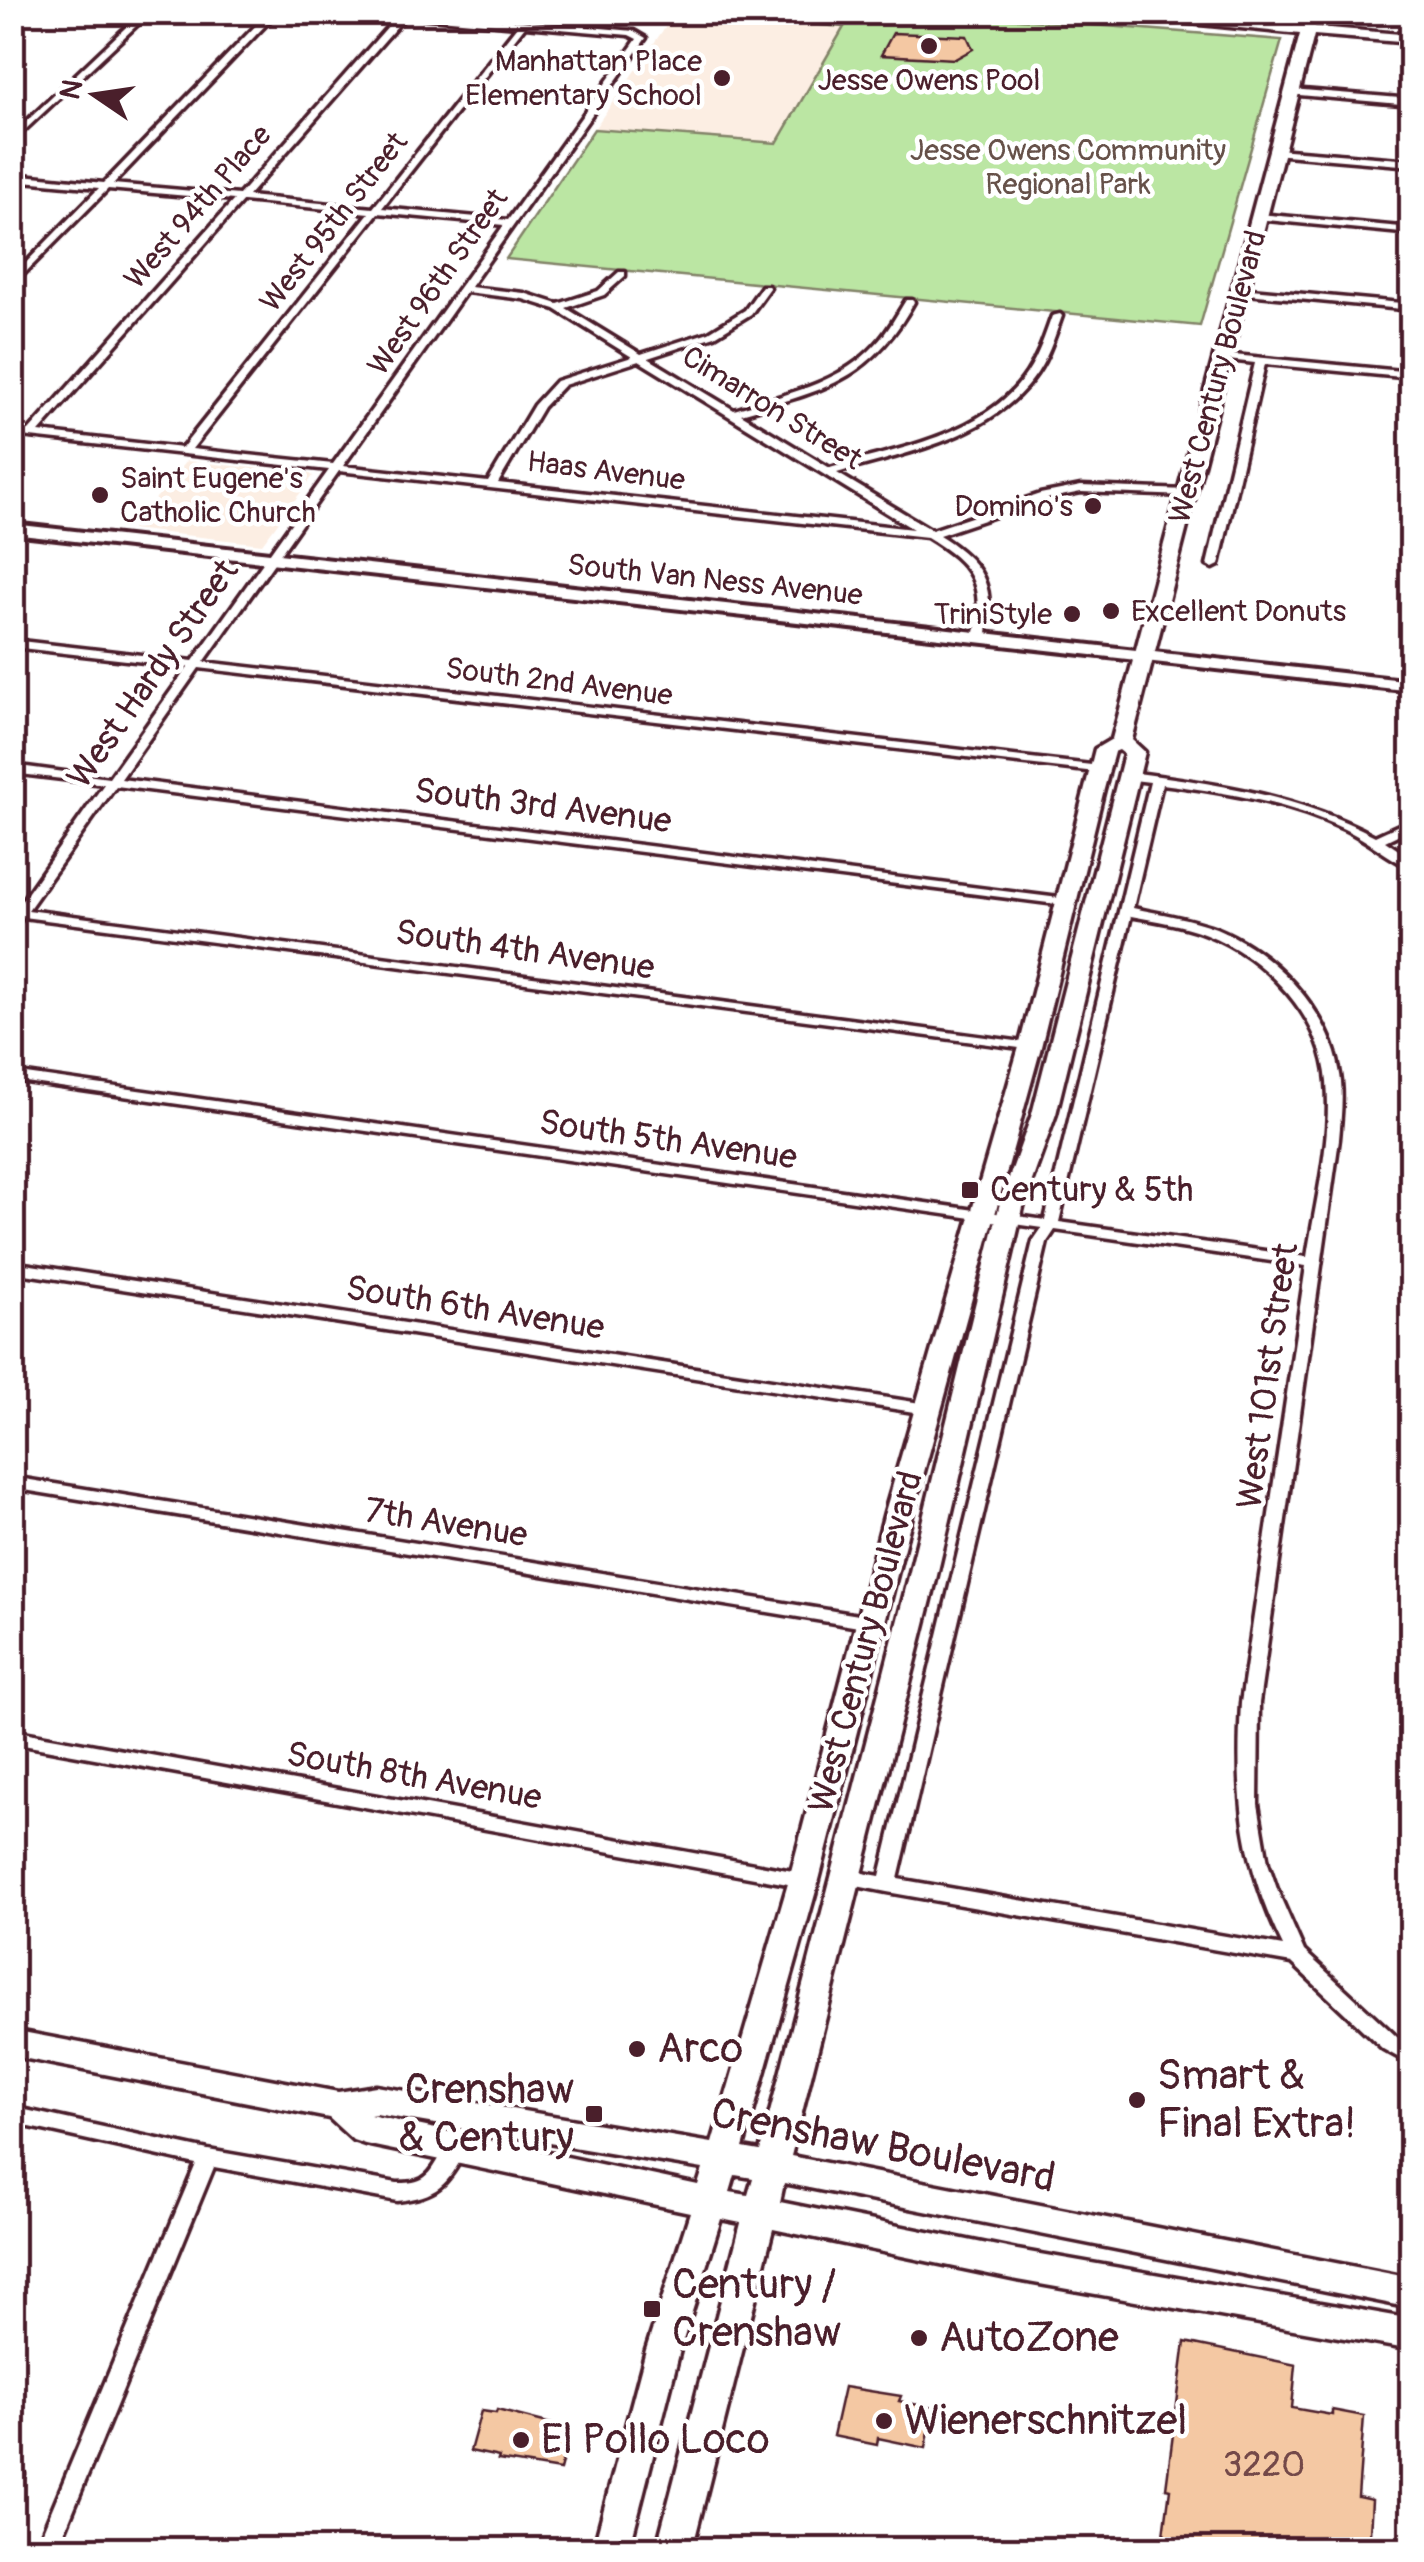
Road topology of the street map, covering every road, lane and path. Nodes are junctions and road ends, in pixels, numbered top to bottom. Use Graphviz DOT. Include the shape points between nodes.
graph roads {
  1 [pos="147,12"];
  2 [pos="274,12"];
  3 [pos="386,12"];
  4 [pos="1084,12"];
  5 [pos="1313,12"];
  6 [pos="404,14"];
  7 [pos="523,24"];
  8 [pos="1308,30"];
  9 [pos="1412,39"];
  10 [pos="1291,92"];
  11 [pos="1412,102"];
  12 [pos="12,140"];
  13 [pos="1276,152"];
  14 [pos="1412,163"];
  15 [pos="12,177"];
  16 [pos="106,186"];
  17 [pos="239,198"];
  18 [pos="374,210"];
  19 [pos="1259,218"];
  20 [pos="511,223"];
  21 [pos="1412,231"];
  22 [pos="622,274"];
  23 [pos="12,284"];
  24 [pos="765,288"];
  25 [pos="465,289"];
  26 [pos="1240,292"];
  27 [pos="909,302"];
  28 [pos="558,307"];
  29 [pos="1412,307"];
  30 [pos="1057,316"];
  31 [pos="643,356"];
  32 [pos="1223,356"];
  33 [pos="1260,360"];
  34 [pos="1412,375"];
  35 [pos="732,414"];
  36 [pos="12,432"];
  37 [pos="32,434"];
  38 [pos="184,451"];
  39 [pos="337,467"];
  40 [pos="828,472"];
  41 [pos="493,483"];
  42 [pos="1188,493"];
  43 [pos="12,528"];
  44 [pos="932,534"];
  45 [pos="273,558"];
  46 [pos="1213,565"];
  47 [pos="980,638"];
  48 [pos="12,643"];
  49 [pos="1144,656"];
  50 [pos="197,665"];
  51 [pos="1412,686"];
  52 [pos="1121,742"];
  53 [pos="12,769"];
  54 [pos="1100,770"];
  55 [pos="1130,776"];
  56 [pos="1157,780"];
  57 [pos="113,782"];
  58 [pos="1412,823"];
  59 [pos="1378,839"];
  60 [pos="1412,864"];
  61 [pos="1067,903"];
  62 [pos="1128,912"];
  63 [pos="15,916"];
  64 [pos="1030,1047"];
  65 [pos="12,1076"];
  66 [pos="983,1216"];
  67 [pos="1009,1220"];
  68 [pos="1051,1226"];
  69 [pos="1314,1264"];
  70 [pos="12,1266"];
  71 [pos="927,1409"];
  72 [pos="12,1482"];
  73 [pos="871,1623"];
  74 [pos="12,1736"];
  75 [pos="846,1878"];
  76 [pos="804,1880"];
  77 [pos="887,1885"];
  78 [pos="1298,1956"];
  79 [pos="12,2042"];
  80 [pos="1412,2057"];
  81 [pos="338,2106"];
  82 [pos="12,2115"];
  83 [pos="456,2150"];
  84 [pos="208,2158"];
  85 [pos="720,2160"];
  86 [pos="772,2168"];
  87 [pos="708,2201"];
  88 [pos="761,2211"];
  89 [pos="1412,2293"];
  90 [pos="1412,2335"];
  91 [pos="46,2550"];
  92 [pos="611,2550"];
  93 [pos="674,2550"];
  1 -- 12 [label="street"];
  2 -- 16 [label="street"];
  3 -- 6 [label="street"];
  4 -- 8 [label="main road"];
  5 -- 8 [label="street, West Century Boulevard"];
  6 -- 7 [label="street"];
  6 -- 17 [label="street, West 94th Place"];
  7 -- 18 [label="street, West 95th Street"];
  7 -- 20 [label="street, West 96th Street" via="640,41"];
  8 -- 9 [label="main road"];
  8 -- 10 [label="main road, West Century Boulevard"];
  10 -- 11 [label="street"];
  10 -- 13 [label="main road, West Century Boulevard"];
  13 -- 14 [label="street"];
  13 -- 19 [label="main road, West Century Boulevard"];
  15 -- 16 [label="street"];
  16 -- 17 [label="street"];
  16 -- 23 [label="street"];
  17 -- 18 [label="street"];
  17 -- 37 [label="street, West 94th Place"];
  18 -- 20 [label="street"];
  18 -- 38 [label="street, West 95th Street"];
  19 -- 21 [label="street"];
  19 -- 26 [label="main road, West Century Boulevard"];
  20 -- 25 [label="street, West 96th Street"];
  22 -- 28 [label="street" via="601,294"];
  24 -- 31 [label="street" via="731,324"];
  25 -- 28 [label="street, Cimarron Street"];
  25 -- 39 [label="street, West 96th Street"];
  26 -- 29 [label="street"];
  26 -- 32 [label="main road, West Century Boulevard"];
  27 -- 35 [label="street" via="888,341 857,367"];
  28 -- 31 [label="street, Cimarron Street"];
  30 -- 40 [label="street" via="1029,378 999,407 947,434"];
  31 -- 35 [label="street, Cimarron Street"];
  31 -- 41 [label="street" via="548,392"];
  32 -- 33 [label="street"];
  32 -- 42 [label="main road, West Century Boulevard"];
  33 -- 34 [label="street"];
  33 -- 46 [label="street, West Century Boulevard"];
  35 -- 40 [label="street, Cimarron Street"];
  36 -- 37 [label="street, Haas Avenue"];
  37 -- 38 [label="street, Haas Avenue"];
  38 -- 39 [label="street, Haas Avenue"];
  39 -- 41 [label="street, Haas Avenue"];
  39 -- 45 [label="street, West 96th Street"];
  40 -- 44 [label="street, Cimarron Street"];
  41 -- 44 [label="street, Haas Avenue"];
  42 -- 44 [label="street, Haas Avenue" via="1080,489"];
  42 -- 49 [label="main road, West Century Boulevard"];
  43 -- 45 [label="street, South Van Ness Avenue"];
  44 -- 47 [label="street, Cimarron Street" via="982,580 987,598"];
  45 -- 47 [label="street, South Van Ness Avenue"];
  45 -- 50 [label="street, West Hardy Street"];
  47 -- 49 [label="street, South Van Ness Avenue"];
  48 -- 50 [label="street, South 2nd Avenue"];
  49 -- 51 [label="street, South Van Ness Avenue"];
  49 -- 52 [label="main road, West Century Boulevard"];
  50 -- 54 [label="street, South 2nd Avenue"];
  50 -- 57 [label="street, West Hardy Street"];
  52 -- 54 [label="main road, West Century Boulevard" via="1106,749"];
  52 -- 55 [label="main road, West Century Boulevard" via="1136,752"];
  53 -- 57 [label="street, South 3rd Avenue"];
  54 -- 61 [label="main road, West Century Boulevard"];
  55 -- 56 [label="street"];
  55 -- 67 [label="main road, West Century Boulevard" via="1044,1114"];
  56 -- 59 [label="street" via="1254,793 1321,812"];
  56 -- 62 [label="street, West Century Boulevard"];
  57 -- 61 [label="street, South 3rd Avenue"];
  57 -- 63 [label="street, West Hardy Street"];
  58 -- 59 [label="street"];
  59 -- 60 [label="street"];
  61 -- 64 [label="main road, West Century Boulevard"];
  62 -- 68 [label="street, West Century Boulevard"];
  62 -- 69 [label="street, West 101st Street" via="1224,936 1276,975 1319,1032 1332,1066 1334,1100"];
  63 -- 64 [label="street, South 4th Avenue"];
  64 -- 66 [label="main road, West Century Boulevard"];
  65 -- 66 [label="street, South 5th Avenue"];
  66 -- 67 [label="street, South 5th Avenue"];
  66 -- 71 [label="main road, West Century Boulevard"];
  67 -- 68 [label="street, South 5th Avenue"];
  67 -- 75 [label="main road, West Century Boulevard"];
  68 -- 69 [label="street, South 5th Avenue"];
  68 -- 77 [label="street, West Century Boulevard" via="1040,1240"];
  69 -- 78 [label="street, West 101st Street" via="1245,1772 1259,1868"];
  70 -- 71 [label="street, South 6th Avenue"];
  71 -- 73 [label="main road, West Century Boulevard"];
  72 -- 73 [label="street, 7th Avenue"];
  73 -- 76 [label="main road, West Century Boulevard"];
  74 -- 76 [label="street, South 8th Avenue"];
  75 -- 77 [label="street"];
  75 -- 86 [label="main road, West Century Boulevard"];
  76 -- 85 [label="main road, West Century Boulevard"];
  77 -- 78 [label="street"];
  78 -- 80 [label="street"];
  79 -- 81 [label="main road, Crenshaw Boulevard"];
  81 -- 83 [label="main road, Crenshaw Boulevard" via="365,2130"];
  81 -- 85 [label="main road, Crenshaw Boulevard" via="376,2100"];
  82 -- 84 [label="street"];
  83 -- 84 [label="street" via="426,2191 397,2192"];
  83 -- 87 [label="main road, Crenshaw Boulevard"];
  84 -- 91 [label="street"];
  85 -- 86 [label="main road, Crenshaw Boulevard"];
  85 -- 87 [label="main road, West Century Boulevard"];
  86 -- 88 [label="main road, West Century Boulevard"];
  86 -- 89 [label="main road, Crenshaw Boulevard"];
  87 -- 88 [label="main road, Crenshaw Boulevard"];
  87 -- 92 [label="main road, West Century Boulevard"];
  88 -- 90 [label="main road, Crenshaw Boulevard" via="1105,2282"];
  88 -- 93 [label="main road, West Century Boulevard"];
}
